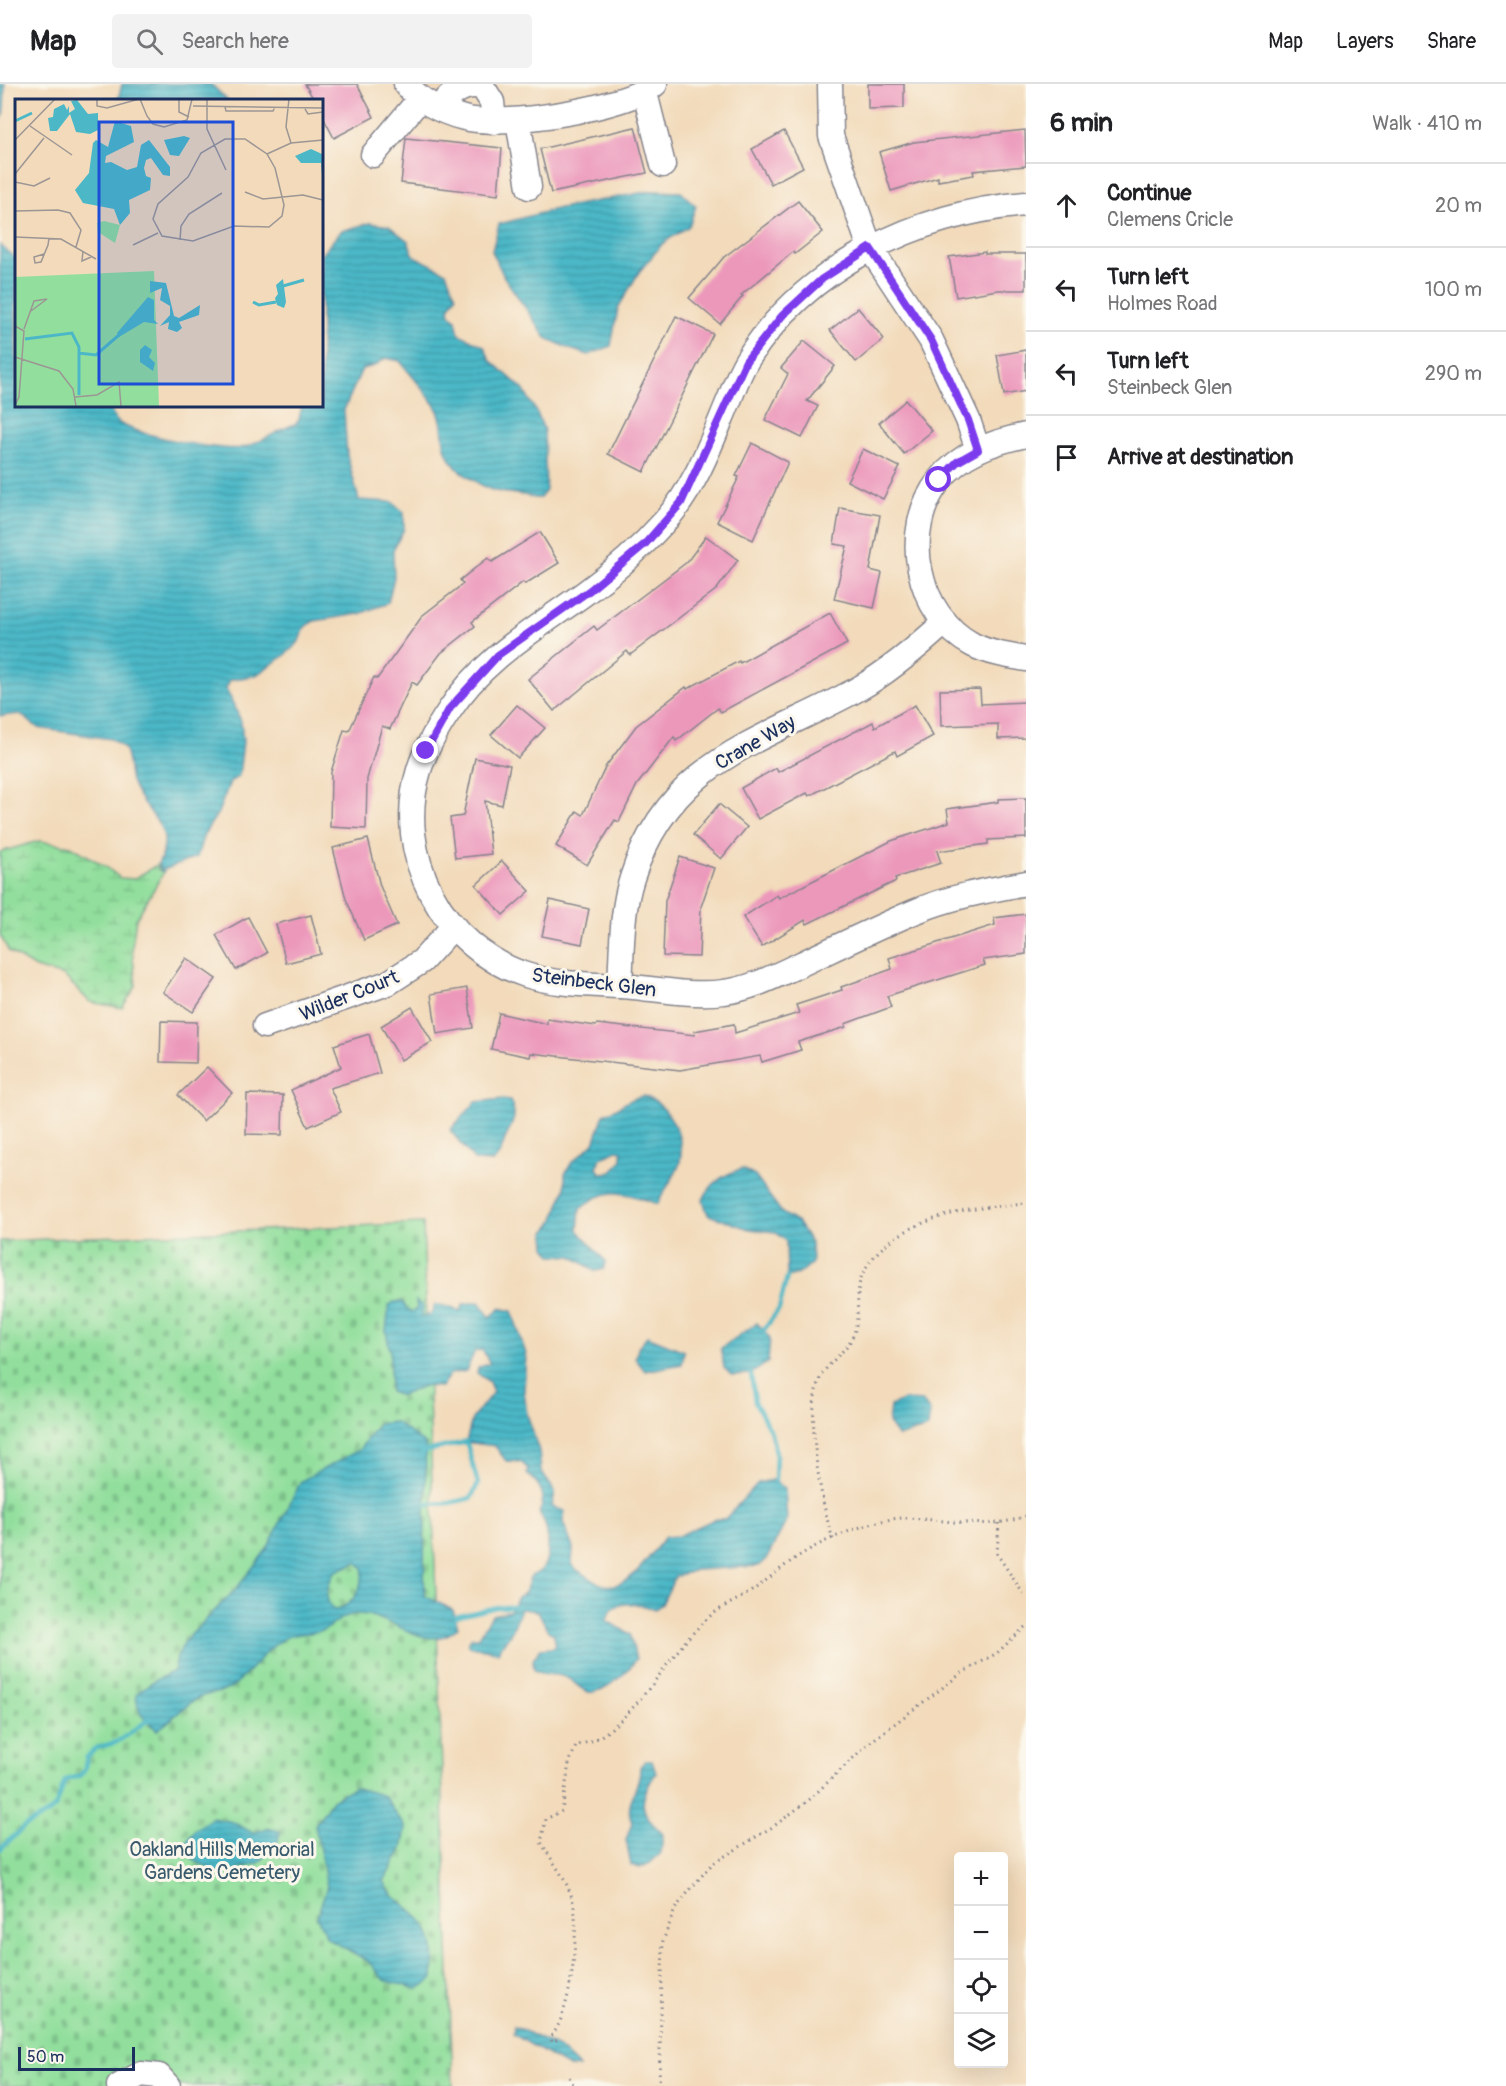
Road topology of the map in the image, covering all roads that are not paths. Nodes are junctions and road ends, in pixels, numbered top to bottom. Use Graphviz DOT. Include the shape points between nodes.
graph roads {
  1 [pos="830,84"];
  2 [pos="650,88"];
  3 [pos="421,97"];
  4 [pos="506,121"];
  5 [pos="373,155"];
  6 [pos="663,165"];
  7 [pos="529,187"];
  8 [pos="1026,204"];
  9 [pos="870,248"];
  10 [pos="1026,435"];
  11 [pos="978,450"];
  12 [pos="945,622"];
  13 [pos="1026,659"];
  14 [pos="1026,883"];
  15 [pos="452,928"];
  16 [pos="620,986"];
  17 [pos="265,1026"];
  18 [pos="119,2086"];
  19 [pos="168,2086"];
  1 -- 9 [label="street" via="831,136"];
  2 -- 4 [label="street" via="598,105"];
  2 -- 6 [label="street"];
  3 -- 4 [label="street" via="464,118"];
  3 -- 4 [label="street" via="464,86 482,86"];
  3 -- 5 [label="street"];
  4 -- 7 [label="street"];
  8 -- 9 [label="street, Steinbeck Glen" via="930,222"];
  9 -- 11 [label="street" via="931,340"];
  9 -- 15 [label="street, Steinbeck Glen" via="822,279 782,316 746,361 681,503 645,544 590,590 498,655 450,708 418,773 412,828 417,860 432,897"];
  10 -- 11 [label="street" via="996,441"];
  11 -- 12 [label="street" via="957,462 939,480 927,498 918,536 922,579 932,606"];
  12 -- 13 [label="street" via="973,645"];
  12 -- 16 [label="street, Crane Way" via="913,652 859,689 727,754 687,784 654,827 632,879"];
  14 -- 16 [label="street, Steinbeck Glen" via="919,909 769,979 724,992"];
  15 -- 16 [label="street, Steinbeck Glen" via="488,957 530,977"];
  15 -- 17 [label="street, Wilder Court" via="422,961 388,983"];
  18 -- 19 [label="street" via="141,2074 159,2076"];
}
